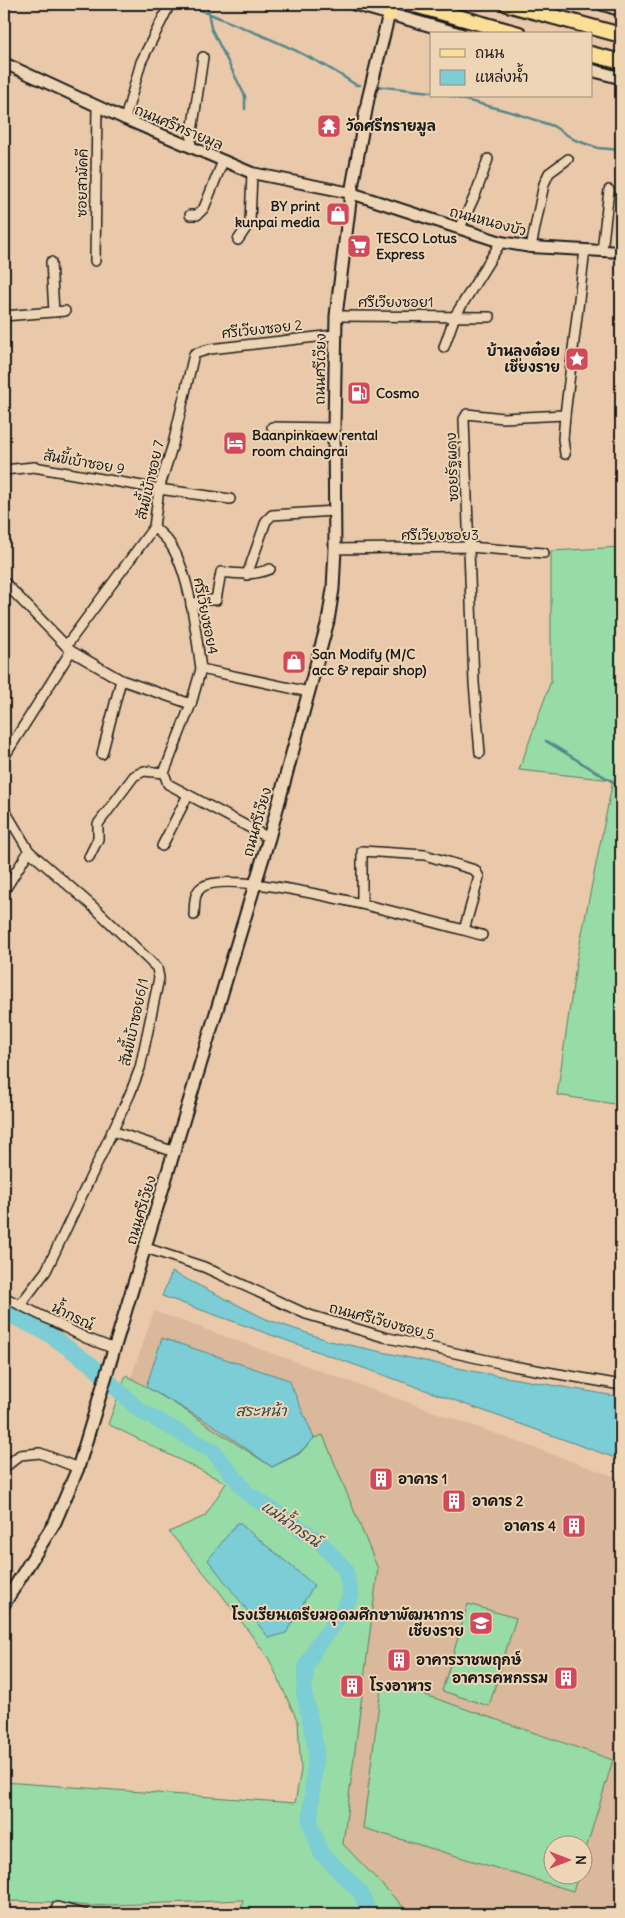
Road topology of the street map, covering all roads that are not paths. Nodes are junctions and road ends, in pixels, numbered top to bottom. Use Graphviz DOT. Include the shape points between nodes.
graph roads {
  1 [pos="170,4"];
  2 [pos="354,4"];
  3 [pos="411,4"];
  4 [pos="507,4"];
  5 [pos="602,4"];
  6 [pos="531,7"];
  7 [pos="390,9"];
  8 [pos="621,10"];
  9 [pos="454,32"];
  10 [pos="513,32"];
  11 [pos="621,35"];
  12 [pos="592,54"];
  13 [pos="203,57"];
  14 [pos="621,62"];
  15 [pos="4,63"];
  16 [pos="592,70"];
  17 [pos="621,78"];
  18 [pos="97,106"];
  19 [pos="125,119"];
  20 [pos="190,146"];
  21 [pos="568,158"];
  22 [pos="488,159"];
  23 [pos="223,161"];
  24 [pos="252,173"];
  25 [pos="609,190"];
  26 [pos="351,193"];
  27 [pos="190,215"];
  28 [pos="460,228"];
  29 [pos="238,240"];
  30 [pos="501,242"];
  31 [pos="531,247"];
  32 [pos="585,250"];
  33 [pos="602,251"];
  34 [pos="621,252"];
  35 [pos="95,261"];
  36 [pos="51,262"];
  37 [pos="54,312"];
  38 [pos="65,312"];
  39 [pos="4,316"];
  40 [pos="336,316"];
  41 [pos="455,316"];
  42 [pos="490,317"];
  43 [pos="334,335"];
  44 [pos="444,347"];
  45 [pos="194,354"];
  46 [pos="565,415"];
  47 [pos="272,426"];
  48 [pos="334,428"];
  49 [pos="565,454"];
  50 [pos="4,470"];
  51 [pos="159,490"];
  52 [pos="230,499"];
  53 [pos="335,511"];
  54 [pos="154,527"];
  55 [pos="469,547"];
  56 [pos="335,549"];
  57 [pos="544,552"];
  58 [pos="270,569"];
  59 [pos="246,575"];
  60 [pos="4,582"];
  61 [pos="191,605"];
  62 [pos="68,648"];
  63 [pos="201,669"];
  64 [pos="121,680"];
  65 [pos="309,692"];
  66 [pos="191,704"];
  67 [pos="480,753"];
  68 [pos="102,754"];
  69 [pos="4,757"];
  70 [pos="164,774"];
  71 [pos="188,795"];
  72 [pos="4,809"];
  73 [pos="269,838"];
  74 [pos="162,846"];
  75 [pos="29,851"];
  76 [pos="89,857"];
  77 [pos="255,884"];
  78 [pos="4,891"];
  79 [pos="362,903"];
  80 [pos="194,915"];
  81 [pos="464,930"];
  82 [pos="482,935"];
  83 [pos="112,1131"];
  84 [pos="175,1152"];
  85 [pos="146,1248"];
  86 [pos="4,1297"];
  87 [pos="20,1305"];
  88 [pos="115,1349"];
  89 [pos="621,1386"];
  90 [pos="4,1468"];
  91 [pos="78,1468"];
  92 [pos="4,1604"];
  93 [pos="55,1914"];
  94 [pos="84,1914"];
  1 -- 19 [label="street" via="141,62"];
  2 -- 7 [label="main road"];
  3 -- 10 [label="main road"];
  4 -- 6 [label="main road"];
  5 -- 8 [label="main road"];
  6 -- 11 [label="main road"];
  7 -- 9 [label="main road"];
  7 -- 26 [label="main road, ถนนศรีเวียง" via="368,99"];
  12 -- 14 [label="main road"];
  13 -- 20 [label="street"];
  15 -- 18 [label="street, ถนนศรีทรายมูล"];
  16 -- 17 [label="main road"];
  18 -- 19 [label="street, ถนนศรีทรายมูล"];
  18 -- 35 [label="street, ซอยสามัคคี"];
  19 -- 20 [label="street, ถนนศรีทรายมูล"];
  20 -- 23 [label="street, ถนนศรีทรายมูล"];
  21 -- 31 [label="street" via="549,173 544,184"];
  22 -- 28 [label="street"];
  23 -- 24 [label="street, ถนนศรีทรายมูล"];
  23 -- 27 [label="street" via="204,208 197,215"];
  24 -- 26 [label="street, ถนนศรีทรายมูล"];
  24 -- 29 [label="street" via="250,222"];
  25 -- 33 [label="street"];
  26 -- 28 [label="street, ถนนหนองบัว"];
  26 -- 40 [label="main road, ถนนศรีเวียง"];
  28 -- 30 [label="street, ถนนหนองบัว"];
  30 -- 31 [label="street, ถนนหนองบัว"];
  30 -- 41 [label="street"];
  31 -- 32 [label="street, ถนนหนองบัว"];
  32 -- 33 [label="street, ถนนหนองบัว"];
  32 -- 46 [label="street"];
  33 -- 34 [label="street, ถนนหนองบัว"];
  36 -- 37 [label="street"];
  37 -- 38 [label="street"];
  37 -- 39 [label="street"];
  40 -- 41 [label="street, ศรีเวียงซอย1"];
  40 -- 43 [label="main road, ถนนศรีเวียง"];
  41 -- 42 [label="street, ศรีเวียงซอย1"];
  41 -- 44 [label="street"];
  43 -- 45 [label="street, ศรีเวียงซอย 2" via="210,349"];
  43 -- 48 [label="main road, ถนนศรีเวียง"];
  45 -- 51 [label="street, สันขี้เบ้าซอย 7"];
  46 -- 49 [label="street"];
  46 -- 55 [label="street, ซอยรัฐผดุง" via="503,418 467,414 464,419"];
  47 -- 48 [label="street"];
  48 -- 53 [label="main road, ถนนศรีเวียง"];
  50 -- 51 [label="street, สันขี้เบ้าซอย 9" via="43,468"];
  51 -- 52 [label="street, สันขี้เบ้าซอย 9"];
  51 -- 54 [label="street, สันขี้เบ้าซอย 7"];
  53 -- 56 [label="main road, ถนนศรีเวียง"];
  53 -- 59 [label="street" via="272,515 266,521"];
  54 -- 61 [label="street, ศรีเวียงซอย4" via="169,542 185,576"];
  54 -- 62 [label="street, สันขี้เบ้าซอย 7"];
  55 -- 56 [label="street, ศรีเวียงซอย3"];
  55 -- 57 [label="street, ศรีเวียงซอย3"];
  55 -- 67 [label="street, ซอยรัฐผดุง"];
  56 -- 65 [label="main road, ถนนศรีเวียง" via="328,621"];
  58 -- 59 [label="street"];
  59 -- 61 [label="street" via="221,572 216,600 203,600"];
  60 -- 62 [label="street"];
  61 -- 63 [label="street, ศรีเวียงซอย4"];
  62 -- 64 [label="street"];
  62 -- 69 [label="street, สันขี้เบ้าซอย 7"];
  63 -- 65 [label="street, ศรีเวียงซอย4"];
  63 -- 66 [label="street"];
  64 -- 66 [label="street"];
  64 -- 68 [label="street"];
  65 -- 73 [label="main road, ถนนศรีเวียง"];
  66 -- 70 [label="street"];
  70 -- 71 [label="street" via="168,784"];
  70 -- 76 [label="street" via="144,771 134,776 98,824 98,839"];
  71 -- 73 [label="street"];
  71 -- 74 [label="street"];
  72 -- 75 [label="street, สันขี้เบ้าซอย6/1"];
  73 -- 77 [label="main road, ถนนศรีเวียง"];
  75 -- 78 [label="street"];
  75 -- 83 [label="street, สันขี้เบ้าซอย6/1" via="157,968 159,978 140,1068"];
  77 -- 79 [label="street"];
  77 -- 80 [label="street" via="220,883 202,887 196,894"];
  77 -- 84 [label="main road, ถนนศรีเวียง"];
  79 -- 81 [label="street"];
  79 -- 81 [label="street" via="362,851 425,855 475,870 478,877"];
  81 -- 82 [label="street"];
  83 -- 84 [label="street"];
  83 -- 87 [label="street, สันขี้เบ้าซอย6/1" via="48,1267"];
  84 -- 85 [label="main road, ถนนศรีเวียง"];
  85 -- 88 [label="main road, ถนนศรีเวียง"];
  85 -- 89 [label="street, ถนนศรีเวียงซอย 5" via="204,1267 306,1314 384,1337"];
  86 -- 87 [label="street, น้ำกรณ์"];
  87 -- 88 [label="street, น้ำกรณ์"];
  88 -- 91 [label="main road, ถนนศรีเวียง"];
  90 -- 91 [label="street" via="20,1456 40,1453"];
  91 -- 92 [label="main road, ถนนศรีเวียง" via="55,1522"];
  93 -- 94 [label="street" via="57,1907"];
}
